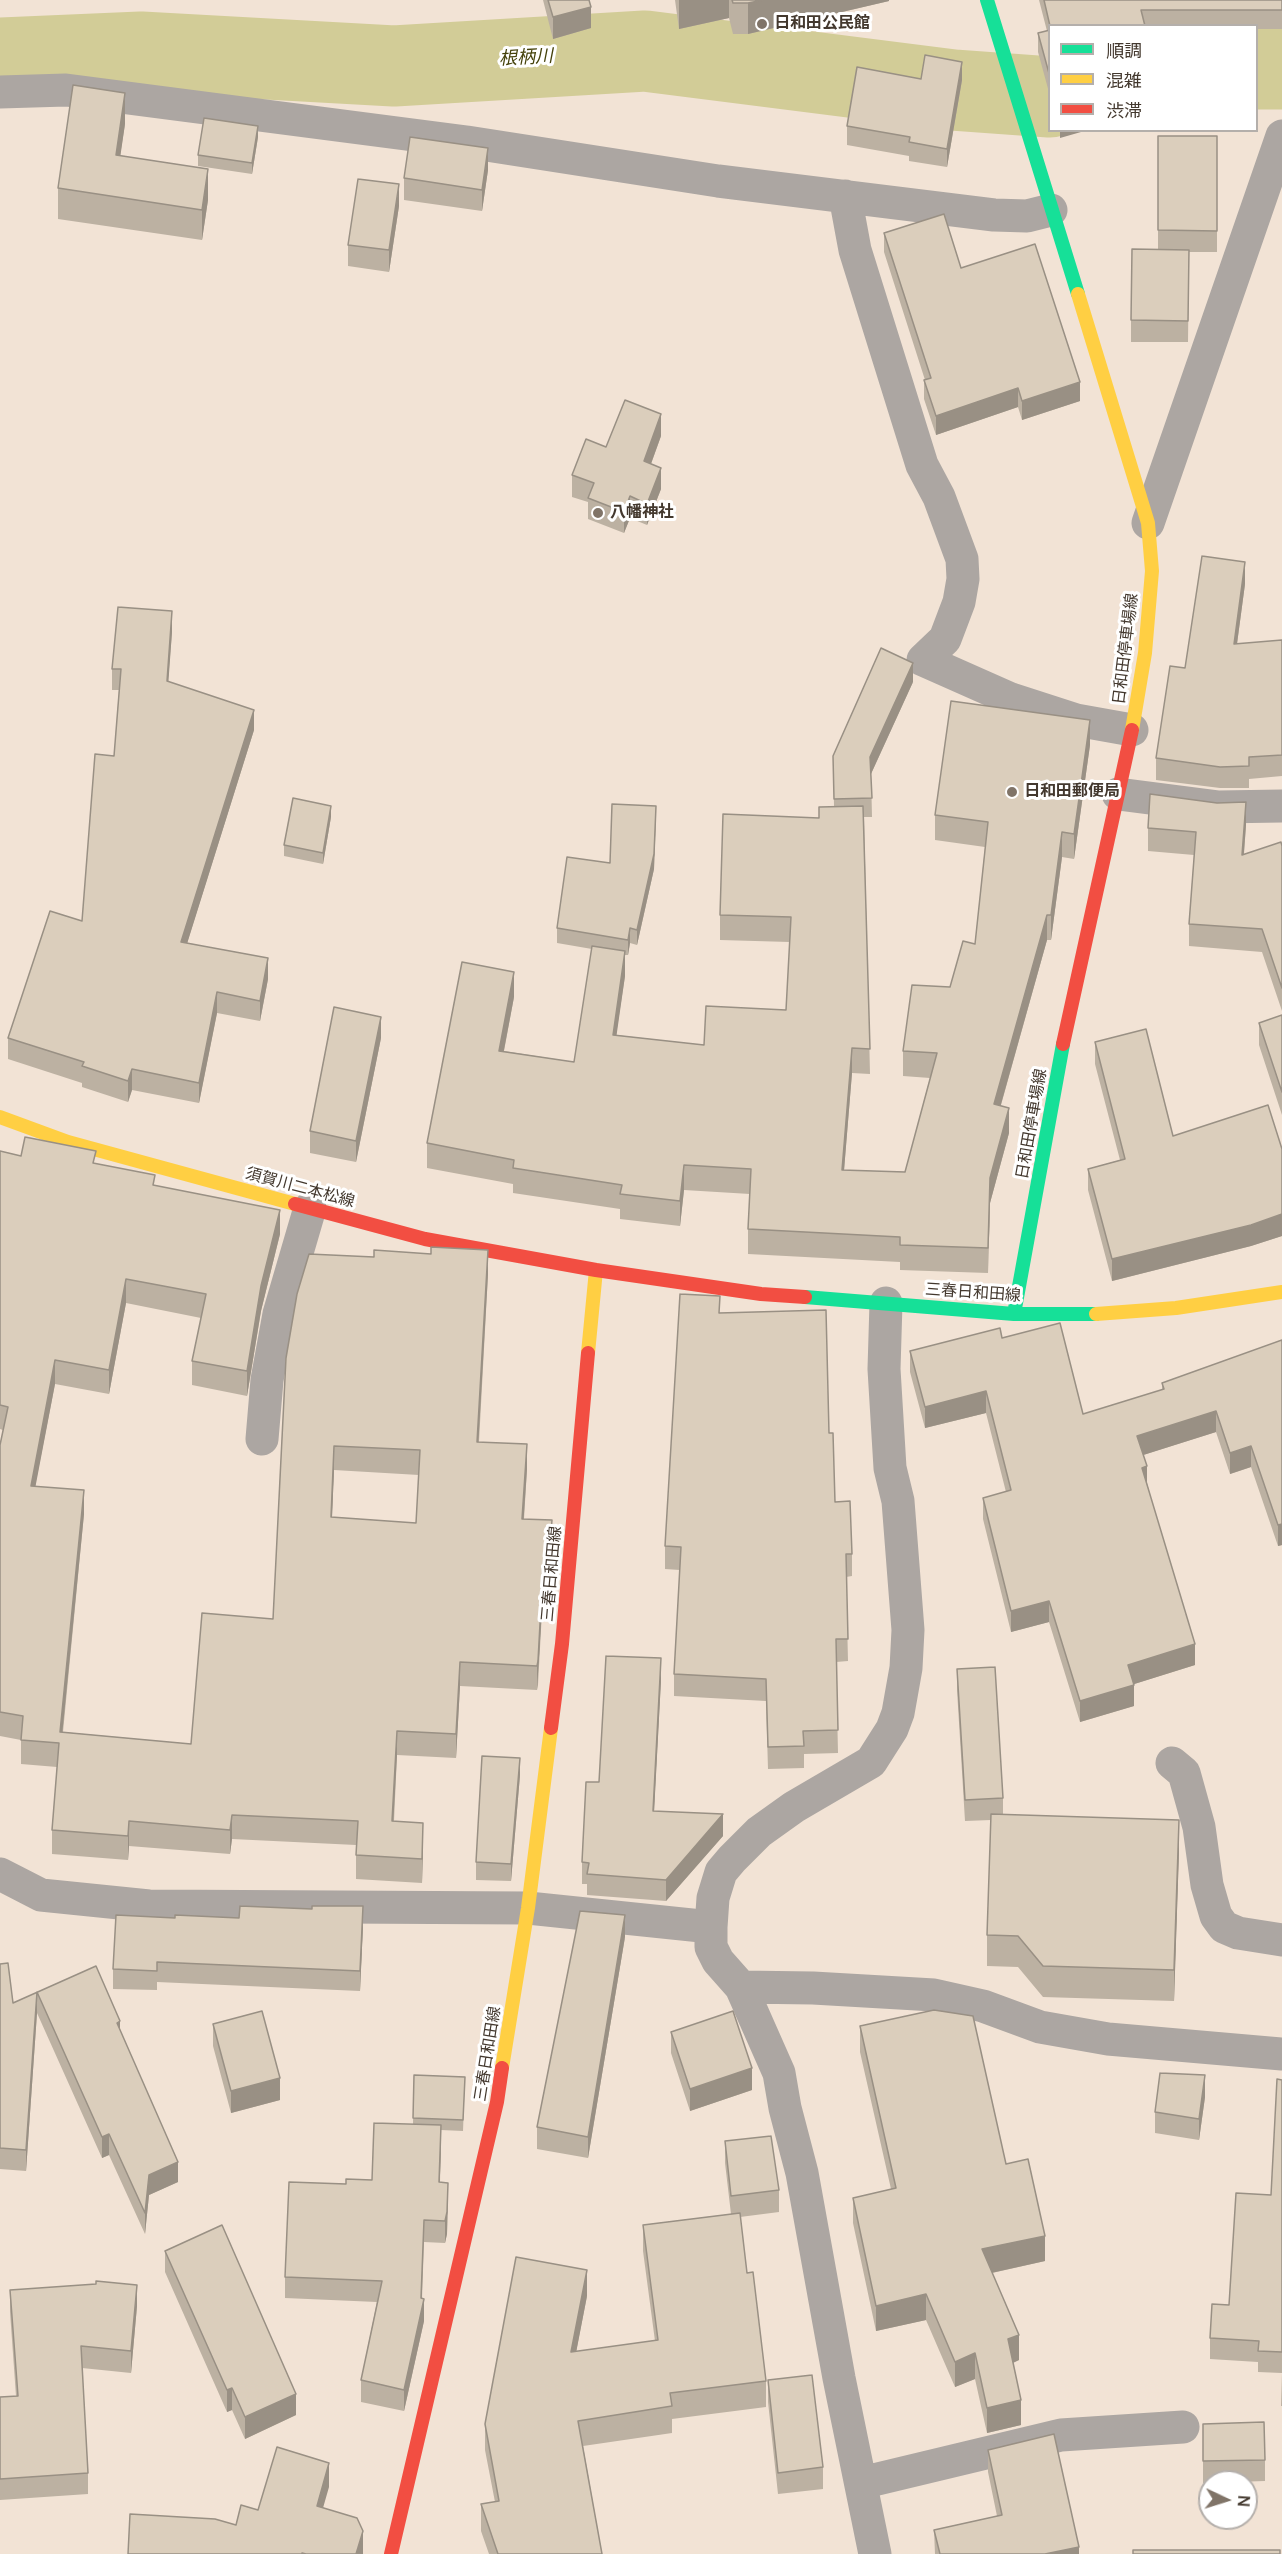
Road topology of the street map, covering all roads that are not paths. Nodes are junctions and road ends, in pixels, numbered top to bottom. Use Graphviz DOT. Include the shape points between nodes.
graph roads {
  1 [pos="987,0"];
  2 [pos="0,92"];
  3 [pos="1282,136"];
  4 [pos="845,196"];
  5 [pos="1051,210"];
  6 [pos="1149,523"];
  7 [pos="1132,730"];
  8 [pos="1118,794"];
  9 [pos="1282,806"];
  10 [pos="0,1117"];
  11 [pos="310,1208"];
  12 [pos="596,1270"];
  13 [pos="1282,1292"];
  14 [pos="886,1303"];
  15 [pos="1014,1314"];
  16 [pos="262,1439"];
  17 [pos="1172,1763"];
  18 [pos="0,1874"];
  19 [pos="528,1908"];
  20 [pos="711,1927"];
  21 [pos="1282,1940"];
  22 [pos="741,1987"];
  23 [pos="1282,2054"];
  24 [pos="1183,2427"];
  25 [pos="861,2483"];
  26 [pos="391,2554"];
  27 [pos="875,2554"];
  1 -- 5 [label="main road, 日和田停車場線"];
  2 -- 4 [label="street" via="66,90 456,140 718,181"];
  3 -- 6 [label="street"];
  4 -- 5 [label="street" via="994,215 1027,216"];
  4 -- 7 [label="street" via="855,250 922,465 939,497 962,559 963,579 956,611 945,639 923,660 1011,699 1076,720"];
  5 -- 6 [label="main road, 日和田停車場線"];
  6 -- 7 [label="main road, 日和田停車場線" via="1152,571 1145,653"];
  7 -- 8 [label="main road, 日和田停車場線"];
  8 -- 9 [label="street" via="1219,807"];
  8 -- 15 [label="main road, 日和田停車場線" via="1067,1024"];
  10 -- 11 [label="main road, 須賀川二本松線" via="68,1142"];
  11 -- 12 [label="main road, 須賀川二本松線" via="425,1239"];
  11 -- 16 [label="street" via="279,1314"];
  12 -- 14 [label="main road, 三春日和田線" via="761,1294"];
  12 -- 19 [label="main road, 三春日和田線" via="562,1644"];
  13 -- 15 [label="main road, 三春日和田線" via="1104,1314"];
  14 -- 15 [label="main road, 三春日和田線"];
  14 -- 20 [label="street" via="884,1369 890,1468 898,1501 908,1630 898,1713 872,1762 794,1807 759,1832 732,1859 721,1872 713,1898"];
  17 -- 21 [label="street" via="1184,1773 1216,1916 1224,1927 1238,1933"];
  18 -- 19 [label="street" via="41,1895 149,1906"];
  19 -- 20 [label="street"];
  19 -- 26 [label="main road, 三春日和田線" via="486,2158"];
  20 -- 22 [label="street" via="711,1947 718,1961"];
  22 -- 23 [label="street" via="934,1995 983,2006 1040,2027 1108,2038"];
  22 -- 25 [label="street" via="779,2073"];
  24 -- 25 [label="street" via="1061,2435"];
  25 -- 27 [label="street"];
}
